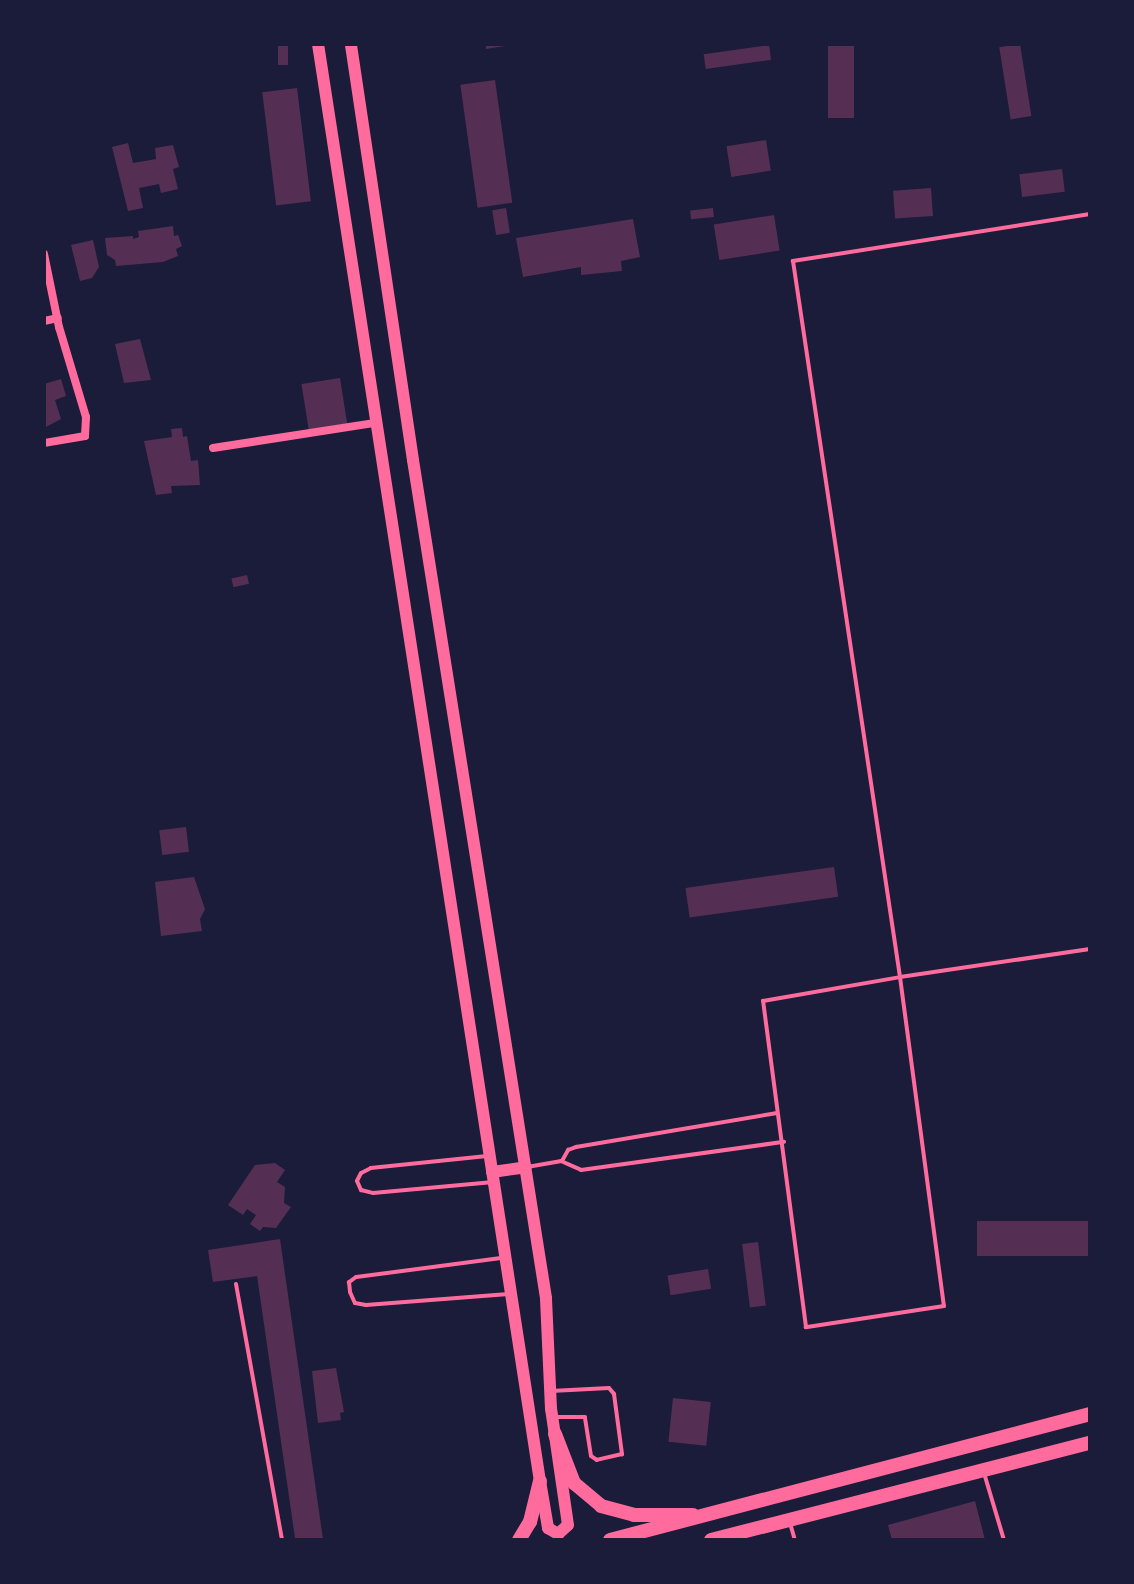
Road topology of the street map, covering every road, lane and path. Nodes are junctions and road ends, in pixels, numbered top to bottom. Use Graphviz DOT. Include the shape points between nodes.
graph roads {
  1 [pos="318,44"];
  2 [pos="351,44"];
  3 [pos="1090,214"];
  4 [pos="44,254"];
  5 [pos="58,318"];
  6 [pos="44,321"];
  7 [pos="375,423"];
  8 [pos="44,443"];
  9 [pos="213,448"];
  10 [pos="1090,949"];
  11 [pos="900,977"];
  12 [pos="777,1113"];
  13 [pos="784,1142"];
  14 [pos="489,1156"];
  15 [pos="561,1161"];
  16 [pos="526,1167"];
  17 [pos="493,1177"];
  18 [pos="505,1257"];
  19 [pos="236,1284"];
  20 [pos="511,1294"];
  21 [pos="549,1391"];
  22 [pos="1090,1414"];
  23 [pos="552,1418"];
  24 [pos="555,1434"];
  25 [pos="1090,1443"];
  26 [pos="983,1471"];
  27 [pos="540,1481"];
  28 [pos="717,1514"];
  29 [pos="790,1520"];
  30 [pos="282,1540"];
  31 [pos="519,1540"];
  32 [pos="610,1540"];
  33 [pos="711,1540"];
  34 [pos="795,1540"];
  35 [pos="1004,1540"];
  1 -- 7 [label="main road"];
  2 -- 16 [label="main road"];
  3 -- 11 [label="lane" via="793,261"];
  4 -- 5 [label="street"];
  5 -- 6 [label="street"];
  5 -- 8 [label="street" via="86,417 85,436"];
  7 -- 9 [label="street"];
  7 -- 14 [label="main road"];
  10 -- 11 [label="lane"];
  11 -- 12 [label="lane" via="763,1001"];
  11 -- 13 [label="lane" via="944,1306 806,1327"];
  12 -- 13 [label="lane"];
  12 -- 15 [label="lane" via="576,1147"];
  13 -- 15 [label="lane" via="581,1170"];
  14 -- 17 [label="main road"];
  14 -- 17 [label="lane" via="371,1168 357,1181 361,1190 373,1193"];
  15 -- 16 [label="lane"];
  16 -- 17 [label="main road"];
  16 -- 21 [label="main road" via="549,1321"];
  17 -- 18 [label="main road"];
  18 -- 20 [label="main road"];
  18 -- 20 [label="lane" via="356,1277 349,1282 350,1292 355,1303 366,1305"];
  19 -- 30 [label="lane"];
  20 -- 27 [label="main road"];
  21 -- 23 [label="main road"];
  21 -- 23 [label="lane" via="609,1388 622,1454 597,1460 591,1456 585,1417"];
  22 -- 28 [label="main road"];
  23 -- 24 [label="main road"];
  24 -- 27 [label="main road" via="568,1525 558,1534 548,1528"];
  24 -- 28 [label="main road" via="574,1483 601,1506 634,1515"];
  25 -- 26 [label="main road"];
  26 -- 29 [label="main road"];
  26 -- 35 [label="lane"];
  27 -- 31 [label="main road" via="530,1522"];
  28 -- 32 [label="main road"];
  29 -- 33 [label="main road"];
  29 -- 34 [label="lane"];
}
